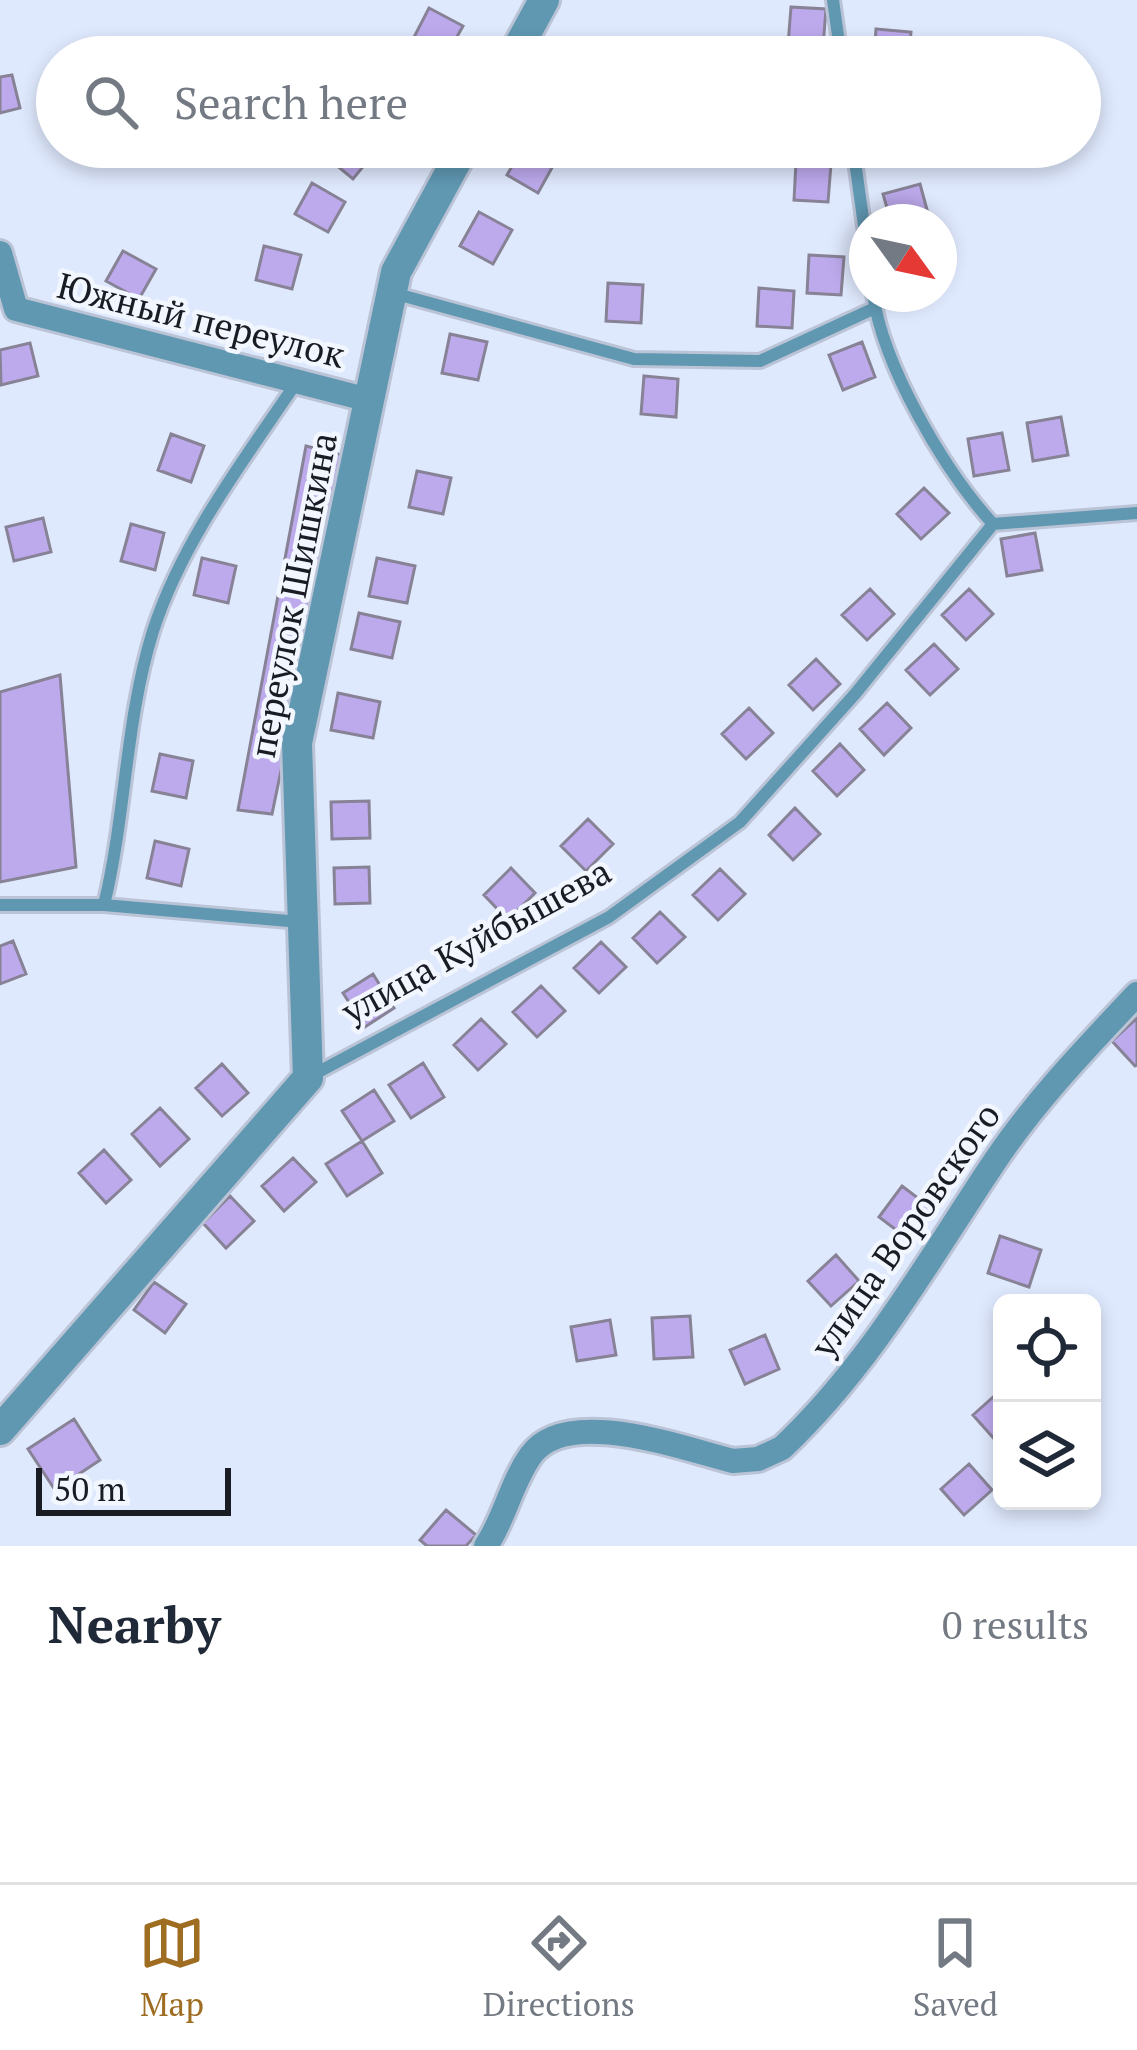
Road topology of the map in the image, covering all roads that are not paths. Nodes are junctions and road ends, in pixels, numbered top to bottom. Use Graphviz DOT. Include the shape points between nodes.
graph roads {
  1 [pos="544,0"];
  2 [pos="833,0"];
  3 [pos="524,36"];
  4 [pos="838,36"];
  5 [pos="453,168"];
  6 [pos="857,168"];
  7 [pos="861,204"];
  8 [pos="0,254"];
  9 [pos="392,292"];
  10 [pos="853,312"];
  11 [pos="875,312"];
  12 [pos="8,313"];
  13 [pos="297,382"];
  14 [pos="369,400"];
  15 [pos="1137,513"];
  16 [pos="993,524"];
  17 [pos="0,905"];
  18 [pos="104,905"];
  19 [pos="301,922"];
  20 [pos="1137,994"];
  21 [pos="308,1078"];
  22 [pos="0,1430"];
  23 [pos="486,1546"];
  1 -- 3 [label="street"];
  2 -- 4 [label="lane"];
  5 -- 9 [label="street, переулок Шишкина"];
  6 -- 7 [label="lane"];
  8 -- 12 [label="street, Южный переулок"];
  9 -- 10 [label="lane" via="634,359 760,361"];
  9 -- 14 [label="street, переулок Шишкина"];
  11 -- 16 [label="lane" via="958,485"];
  12 -- 13 [label="street, Южный переулок"];
  13 -- 14 [label="street, Южный переулок"];
  13 -- 18 [label="lane" via="222,493 153,631"];
  14 -- 19 [label="street, переулок Шишкина" via="297,743"];
  15 -- 16 [label="lane"];
  16 -- 21 [label="lane, улица Куйбышева" via="740,822 609,917"];
  17 -- 18 [label="lane"];
  18 -- 19 [label="lane"];
  19 -- 21 [label="street, переулок Шишкина"];
  20 -- 23 [label="street, улица Воровского" via="1054,1083 995,1160 914,1293 782,1448 734,1461 590,1429 560,1436 535,1449"];
  21 -- 22 [label="street, улица Куйбышева"];
}
